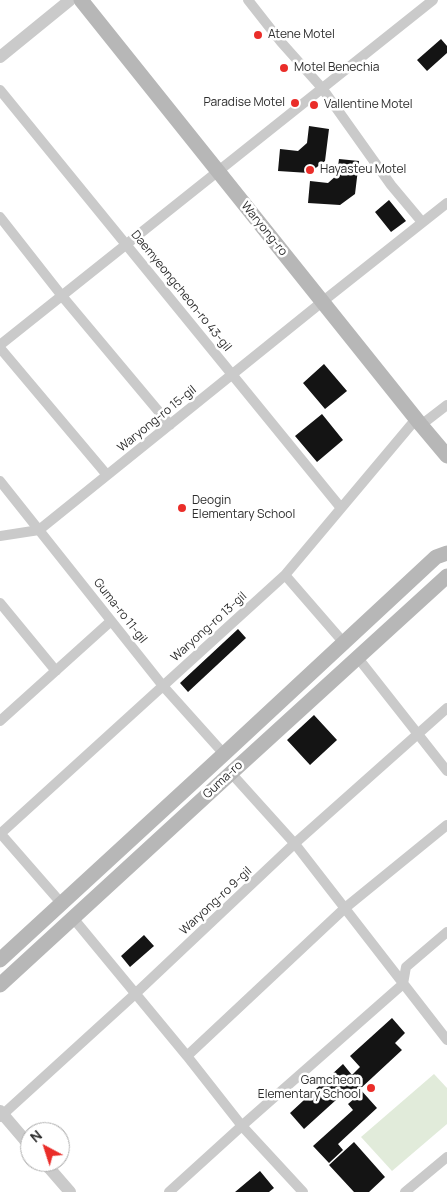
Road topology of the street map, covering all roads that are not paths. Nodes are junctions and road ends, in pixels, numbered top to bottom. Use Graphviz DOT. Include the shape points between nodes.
graph roads {
  1 [pos="70,0"];
  2 [pos="81,0"];
  3 [pos="248,0"];
  4 [pos="433,0"];
  5 [pos="0,57"];
  6 [pos="322,88"];
  7 [pos="0,90"];
  8 [pos="218,171"];
  9 [pos="447,203"];
  10 [pos="0,218"];
  11 [pos="422,222"];
  12 [pos="126,244"];
  13 [pos="62,296"];
  14 [pos="322,302"];
  15 [pos="0,347"];
  16 [pos="232,375"];
  17 [pos="447,404"];
  18 [pos="418,422"];
  19 [pos="170,425"];
  20 [pos="447,456"];
  21 [pos="107,476"];
  22 [pos="0,480"];
  23 [pos="341,508"];
  24 [pos="39,530"];
  25 [pos="0,536"];
  26 [pos="447,553"];
  27 [pos="285,575"];
  28 [pos="447,576"];
  29 [pos="0,603"];
  30 [pos="111,621"];
  31 [pos="344,643"];
  32 [pos="358,658"];
  33 [pos="56,671"];
  34 [pos="163,686"];
  35 [pos="447,708"];
  36 [pos="0,721"];
  37 [pos="417,734"];
  38 [pos="224,754"];
  39 [pos="447,771"];
  40 [pos="231,772"];
  41 [pos="447,825"];
  42 [pos="0,834"];
  43 [pos="295,844"];
  44 [pos="62,904"];
  45 [pos="344,908"];
  46 [pos="73,918"];
  47 [pos="447,932"];
  48 [pos="0,960"];
  49 [pos="403,984"];
  50 [pos="0,985"];
  51 [pos="135,994"];
  52 [pos="447,1040"];
  53 [pos="187,1056"];
  54 [pos="1,1114"];
  55 [pos="242,1126"];
  56 [pos="20,1135"];
  57 [pos="447,1157"];
  58 [pos="53,1172"];
  59 [pos="70,1192"];
  60 [pos="168,1192"];
  61 [pos="303,1192"];
  62 [pos="405,1192"];
  1 -- 5 [label="street"];
  2 -- 8 [label="main road, Waryong-ro"];
  3 -- 6 [label="street"];
  4 -- 6 [label="street"];
  6 -- 8 [label="street"];
  6 -- 11 [label="street" via="391,185"];
  7 -- 12 [label="street, Daemyeongcheon-ro 43-gil"];
  8 -- 12 [label="street"];
  8 -- 14 [label="main road, Waryong-ro"];
  9 -- 11 [label="street, Waryong-ro 15-gil"];
  10 -- 13 [label="street"];
  11 -- 14 [label="street, Waryong-ro 15-gil"];
  12 -- 13 [label="street"];
  12 -- 16 [label="street, Daemyeongcheon-ro 43-gil"];
  13 -- 15 [label="street"];
  13 -- 19 [label="street"];
  14 -- 16 [label="street, Waryong-ro 15-gil"];
  14 -- 18 [label="main road, Waryong-ro"];
  15 -- 21 [label="street"];
  16 -- 19 [label="street, Waryong-ro 15-gil"];
  16 -- 23 [label="street, Daemyeongcheon-ro 43-gil"];
  17 -- 18 [label="street, Waryong-ro 13-gil"];
  18 -- 20 [label="main road, Waryong-ro"];
  18 -- 23 [label="street, Waryong-ro 13-gil"];
  19 -- 21 [label="street, Waryong-ro 15-gil"];
  21 -- 24 [label="street, Waryong-ro 15-gil"];
  22 -- 24 [label="street, Guma-ro 11-gil"];
  23 -- 27 [label="street, Waryong-ro 13-gil"];
  24 -- 25 [label="street, Waryong-ro 15-gil"];
  24 -- 30 [label="street, Guma-ro 11-gil"];
  26 -- 31 [label="main road, Guma-ro" via="436,557"];
  27 -- 31 [label="street"];
  27 -- 34 [label="street, Waryong-ro 13-gil"];
  28 -- 32 [label="main road, Guma-ro"];
  29 -- 33 [label="street"];
  30 -- 33 [label="street"];
  30 -- 34 [label="street, Guma-ro 11-gil"];
  31 -- 38 [label="main road, Guma-ro"];
  32 -- 37 [label="street"];
  32 -- 40 [label="main road, Guma-ro"];
  33 -- 36 [label="street"];
  34 -- 38 [label="street, Guma-ro 11-gil"];
  34 -- 42 [label="street, Waryong-ro 13-gil"];
  35 -- 37 [label="street, Waryong-ro 9-gil"];
  37 -- 39 [label="street"];
  37 -- 43 [label="street, Waryong-ro 9-gil"];
  38 -- 44 [label="main road, Guma-ro"];
  40 -- 43 [label="street"];
  40 -- 46 [label="main road, Guma-ro"];
  41 -- 45 [label="street"];
  42 -- 44 [label="street"];
  43 -- 45 [label="street"];
  43 -- 51 [label="street, Waryong-ro 9-gil"];
  44 -- 48 [label="main road, Guma-ro"];
  45 -- 49 [label="street"];
  45 -- 53 [label="street"];
  46 -- 50 [label="main road, Guma-ro"];
  46 -- 51 [label="street"];
  47 -- 49 [label="street" via="406,967"];
  49 -- 52 [label="street"];
  49 -- 55 [label="street"];
  51 -- 53 [label="street"];
  51 -- 54 [label="street, Waryong-ro 9-gil"];
  53 -- 55 [label="street"];
  54 -- 56 [label="street"];
  55 -- 60 [label="street"];
  55 -- 61 [label="street"];
  57 -- 62 [label="street"];
  58 -- 59 [label="street"];
}
